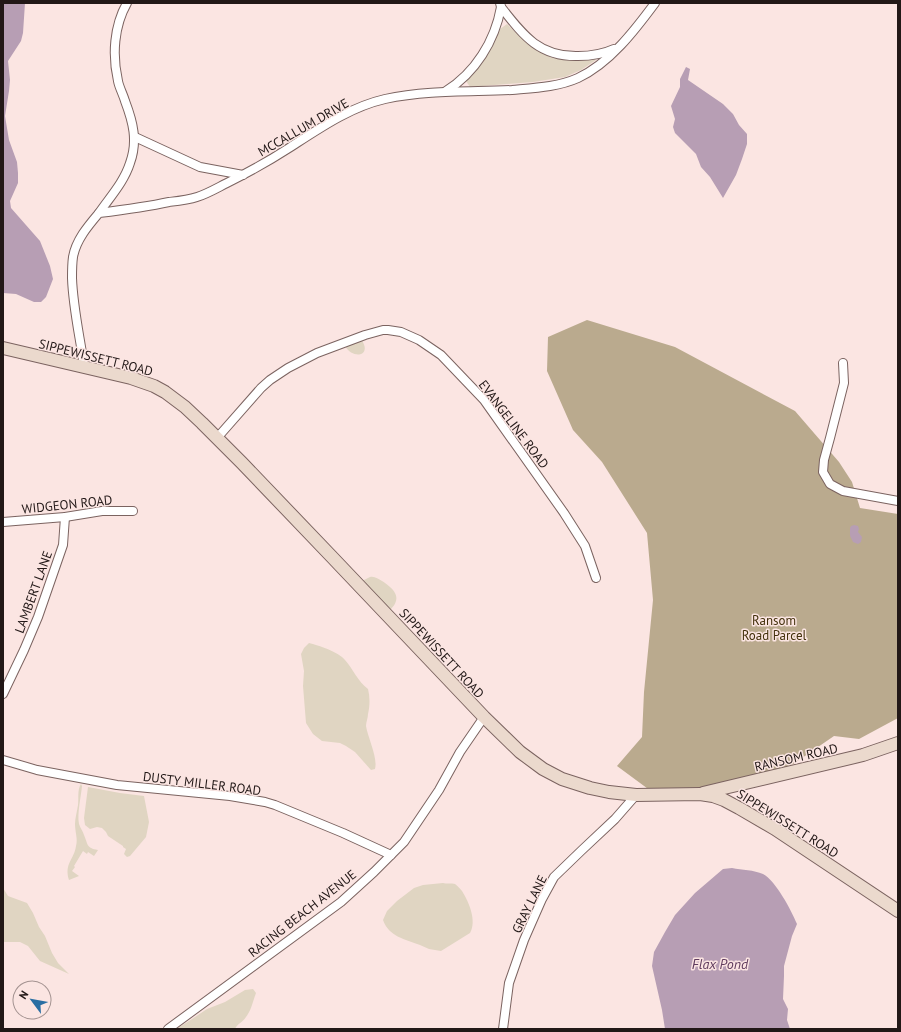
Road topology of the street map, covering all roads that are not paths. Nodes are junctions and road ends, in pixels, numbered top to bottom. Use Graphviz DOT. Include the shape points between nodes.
graph roads {
  1 [pos="127,3"];
  2 [pos="655,3"];
  3 [pos="501,5"];
  4 [pos="619,46"];
  5 [pos="445,92"];
  6 [pos="134,138"];
  7 [pos="243,175"];
  8 [pos="99,212"];
  9 [pos="3,348"];
  10 [pos="843,363"];
  11 [pos="84,366"];
  12 [pos="217,438"];
  13 [pos="898,501"];
  14 [pos="133,511"];
  15 [pos="65,517"];
  16 [pos="3,522"];
  17 [pos="596,578"];
  18 [pos="3,694"];
  19 [pos="484,718"];
  20 [pos="898,743"];
  21 [pos="4,759"];
  22 [pos="700,794"];
  23 [pos="636,795"];
  24 [pos="391,855"];
  25 [pos="898,911"];
  26 [pos="168,1029"];
  27 [pos="503,1029"];
  1 -- 6 [label="street" via="116,33 116,64 118,82 134,126"];
  2 -- 4 [label="street, MCCALLUM DRIVE" via="632,34"];
  3 -- 4 [label="street" via="527,38 553,53 571,56 596,55"];
  3 -- 5 [label="street" via="494,32 481,57 463,79"];
  4 -- 5 [label="street, MCCALLUM DRIVE" via="599,65 567,82 531,88"];
  5 -- 7 [label="street, MCCALLUM DRIVE" via="402,96 352,110"];
  6 -- 7 [label="street" via="200,167"];
  6 -- 8 [label="street" via="131,163 125,176"];
  7 -- 8 [label="street, MCCALLUM DRIVE" via="196,198"];
  8 -- 11 [label="street" via="83,233 73,257 74,309"];
  9 -- 11 [label="main road, SIPPEWISSETT ROAD"];
  10 -- 13 [label="street" via="844,383 823,472 830,484 843,491"];
  11 -- 12 [label="main road, SIPPEWISSETT ROAD" via="154,386 185,407"];
  12 -- 17 [label="street, EVANGELINE ROAD" via="261,388 288,368 317,353 365,335 383,330 401,332 419,340 441,355 484,400 585,546"];
  12 -- 19 [label="main road, SIPPEWISSETT ROAD"];
  14 -- 15 [label="street, WIDGEON ROAD" via="102,510"];
  15 -- 16 [label="street, WIDGEON ROAD"];
  15 -- 18 [label="street, LAMBERT LANE" via="63,545 38,617"];
  19 -- 23 [label="main road, SIPPEWISSETT ROAD" via="520,752 552,775 590,788"];
  19 -- 24 [label="street, RACING BEACH AVENUE" via="404,842"];
  20 -- 22 [label="main road, RANSOM ROAD" via="863,755"];
  21 -- 24 [label="street, DUSTY MILLER ROAD" via="37,770 117,785 265,802"];
  22 -- 23 [label="main road, SIPPEWISSETT ROAD"];
  22 -- 25 [label="main road, SIPPEWISSETT ROAD" via="724,800 751,815"];
  23 -- 27 [label="street, GRAY LANE" via="615,819 554,877 524,940 509,983"];
  24 -- 26 [label="street, RACING BEACH AVENUE" via="342,902"];
}
